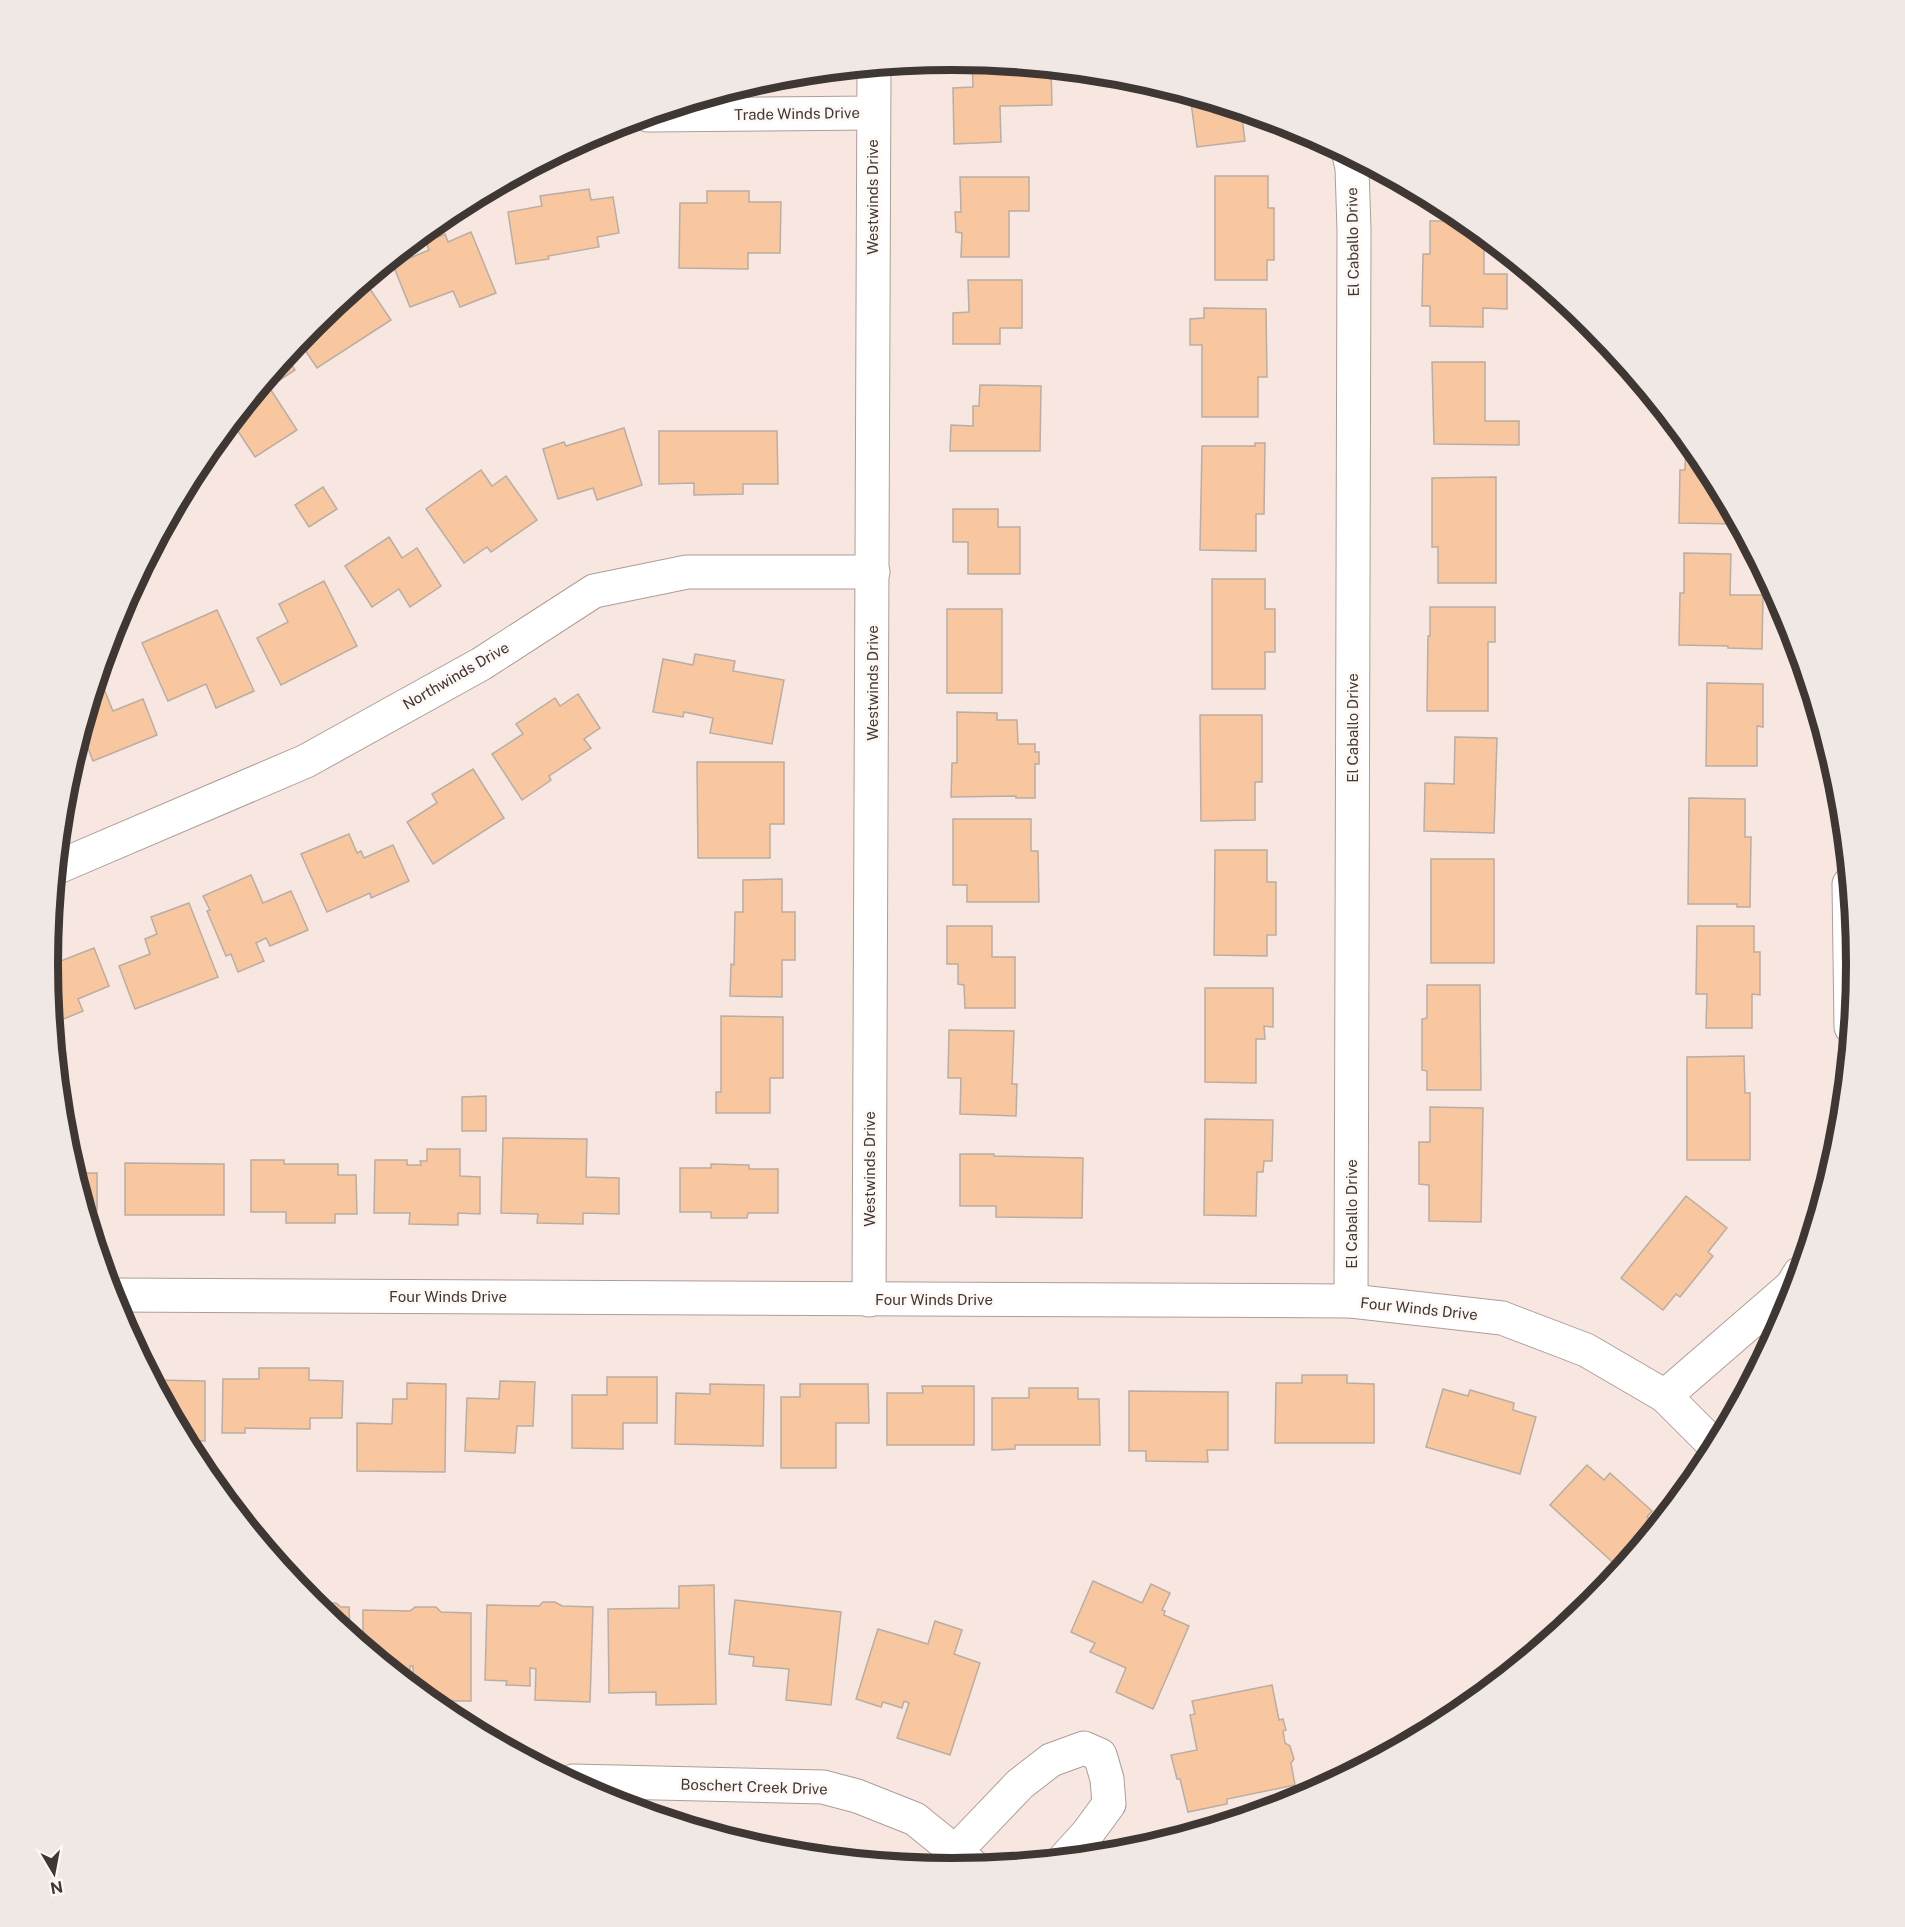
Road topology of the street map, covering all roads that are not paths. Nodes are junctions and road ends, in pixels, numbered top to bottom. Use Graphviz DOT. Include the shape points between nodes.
graph roads {
  1 [pos="874,73"];
  2 [pos="873,113"];
  3 [pos="672,115"];
  4 [pos="1351,164"];
  5 [pos="873,572"];
  6 [pos="64,864"];
  7 [pos="1782,1294"];
  8 [pos="123,1295"];
  9 [pos="869,1300"];
  10 [pos="1351,1301"];
  11 [pos="1665,1396"];
  12 [pos="1709,1440"];
  13 [pos="615,1791"];
  14 [pos="1073,1849"];
  15 [pos="964,1858"];
  1 -- 2 [label="street, Westwinds Drive"];
  2 -- 3 [label="street, Trade Winds Drive"];
  2 -- 5 [label="street, Westwinds Drive"];
  4 -- 10 [label="street, El Caballo Drive" via="1354,230"];
  5 -- 6 [label="street, Northwinds Drive" via="687,572 594,591 481,664 306,761"];
  5 -- 9 [label="street, Westwinds Drive"];
  7 -- 11 [label="street"];
  8 -- 9 [label="street, Four Winds Drive"];
  9 -- 10 [label="street, Four Winds Drive"];
  10 -- 11 [label="street, Four Winds Drive" via="1502,1318 1587,1350"];
  11 -- 12 [label="street, Four Winds Drive"];
  13 -- 15 [label="street, Boschert Creek Drive" via="824,1787 915,1819"];
  14 -- 15 [label="street, Boschert Creek Drive" via="1109,1804 1100,1755 1084,1748 1051,1760 1028,1778"];
}
